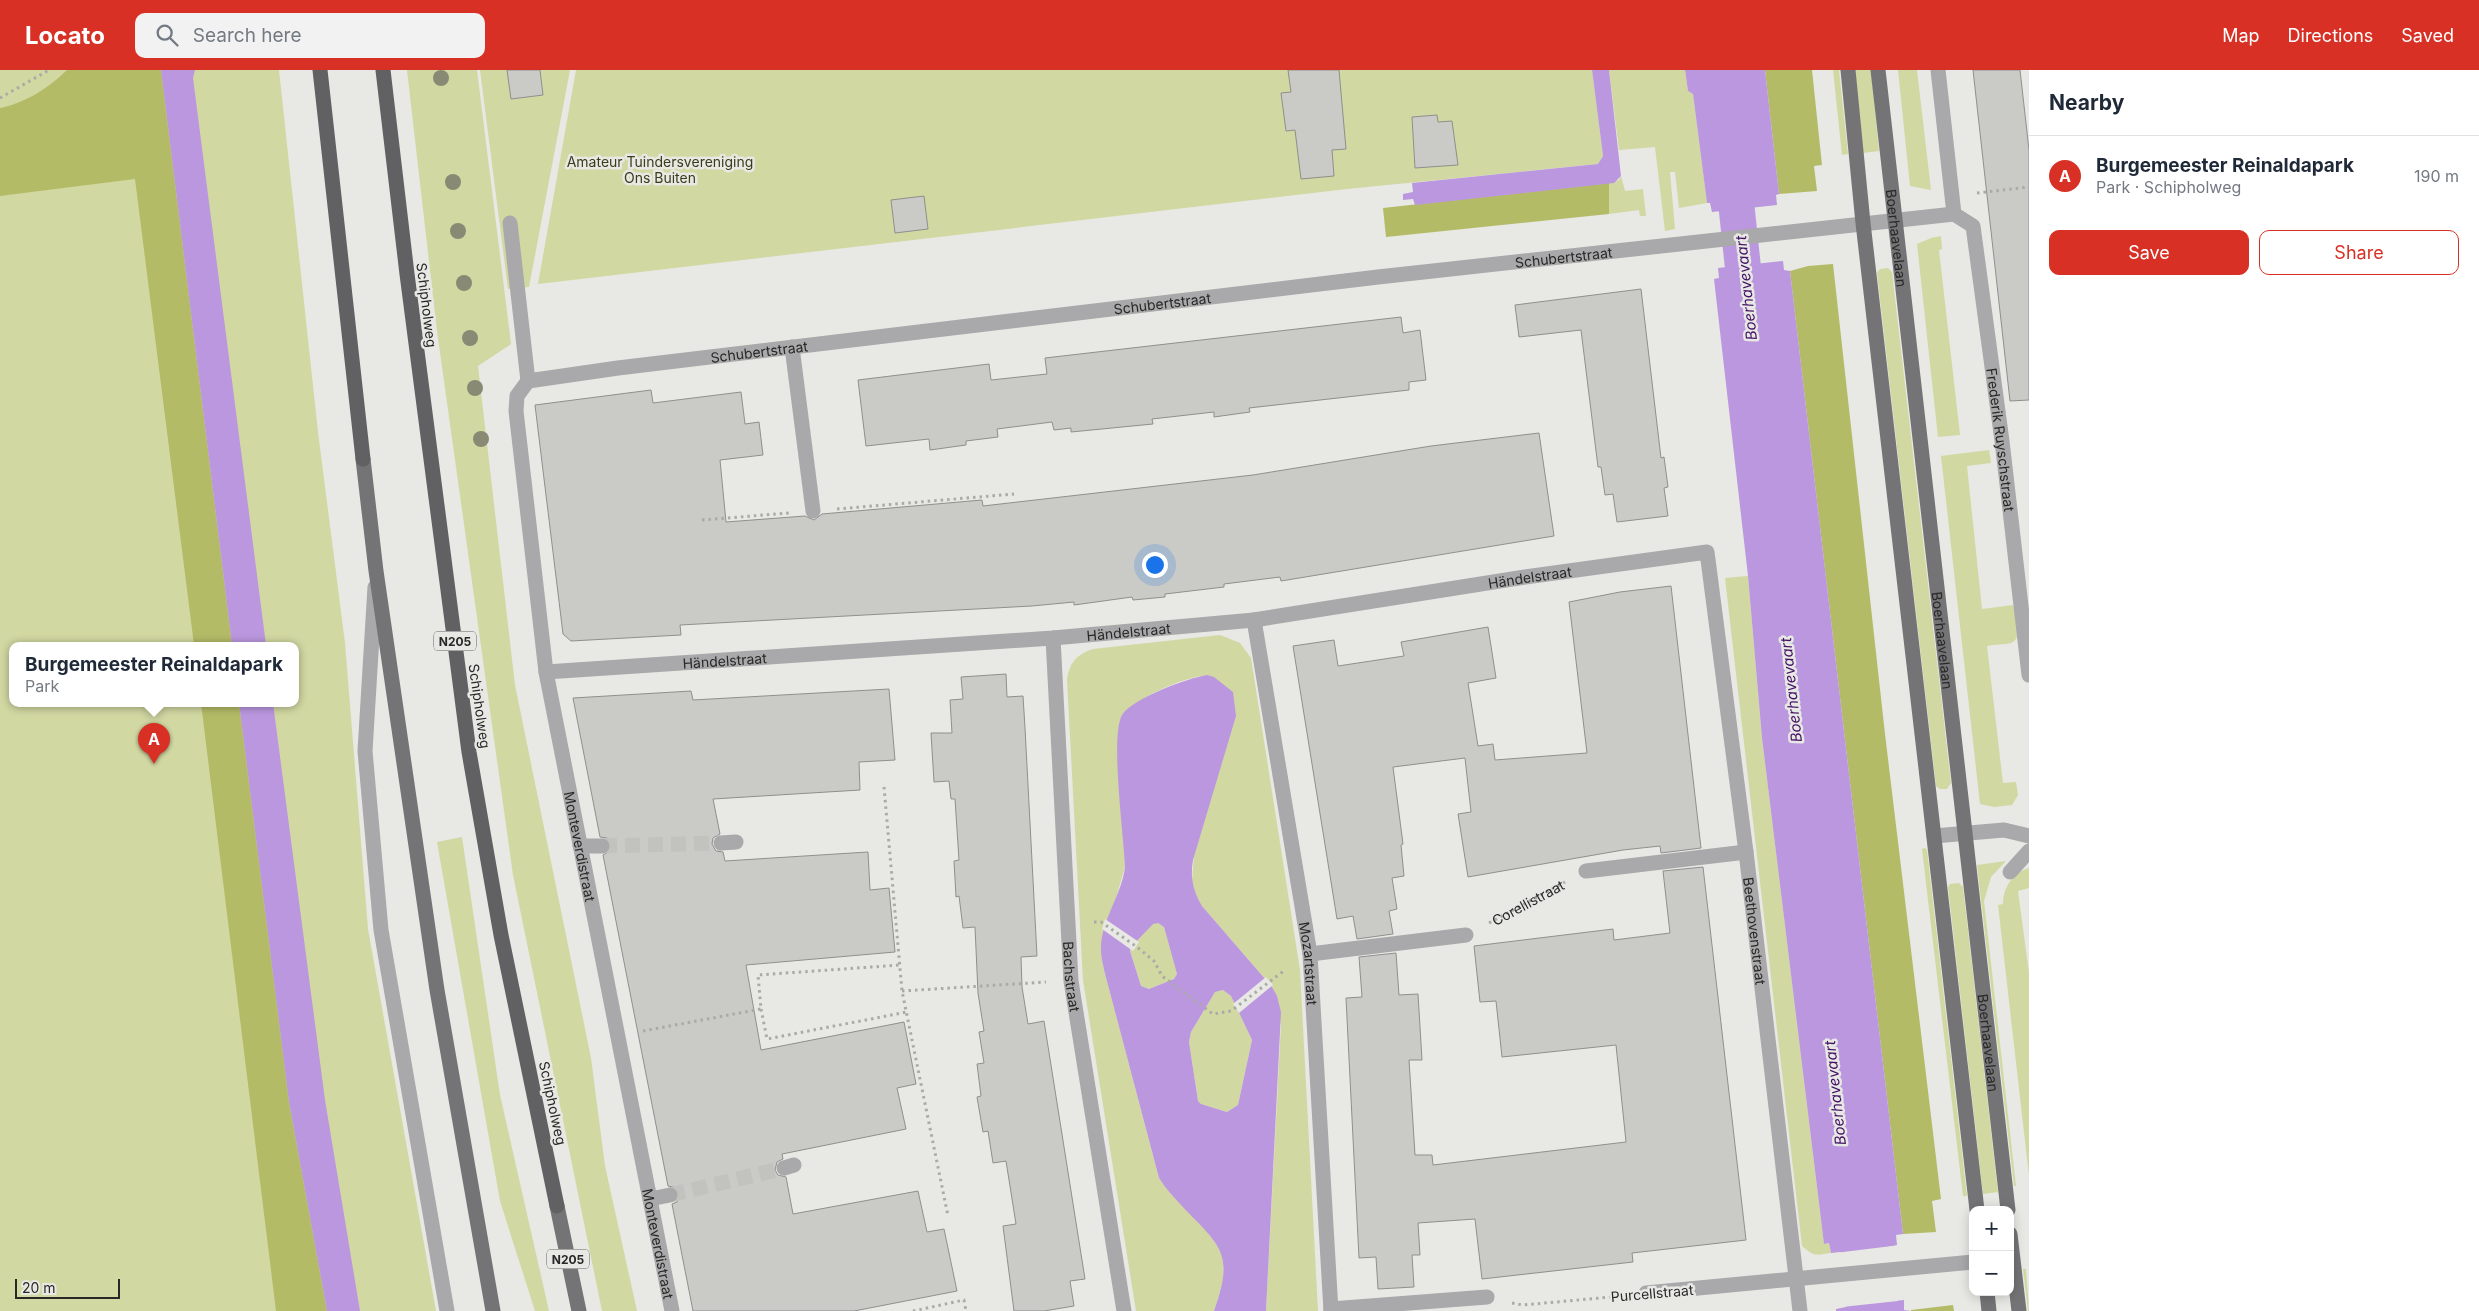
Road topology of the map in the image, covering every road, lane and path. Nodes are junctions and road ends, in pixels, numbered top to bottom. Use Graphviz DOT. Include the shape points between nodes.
graph roads {
  1 [pos="49,70"];
  2 [pos="320,70"];
  3 [pos="384,70"];
  4 [pos="1848,70"];
  5 [pos="1878,70"];
  6 [pos="1938,70"];
  7 [pos="0,98"];
  8 [pos="2029,187"];
  9 [pos="1952,196"];
  10 [pos="1954,214"];
  11 [pos="1893,221"];
  12 [pos="510,223"];
  13 [pos="1863,224"];
  14 [pos="792,347"];
  15 [pos="528,381"];
  16 [pos="363,459"];
  17 [pos="1014,494"];
  18 [pos="813,511"];
  19 [pos="702,520"];
  20 [pos="1707,552"];
  21 [pos="376,571"];
  22 [pos="1254,620"];
  23 [pos="1053,638"];
  24 [pos="546,672"];
  25 [pos="2029,674"];
  26 [pos="884,787"];
  27 [pos="1966,833"];
  28 [pos="1934,836"];
  29 [pos="2029,836"];
  30 [pos="580,846"];
  31 [pos="602,846"];
  32 [pos="2029,851"];
  33 [pos="1746,852"];
  34 [pos="1586,871"];
  35 [pos="2010,872"];
  36 [pos="1101,922"];
  37 [pos="1466,935"];
  38 [pos="1310,954"];
  39 [pos="900,965"];
  40 [pos="1271,979"];
  41 [pos="1071,980"];
  42 [pos="902,991"];
  43 [pos="761,1009"];
  44 [pos="907,1012"];
  45 [pos="617,1036"];
  46 [pos="670,1195"];
  47 [pos="650,1200"];
  48 [pos="557,1206"];
  49 [pos="1977,1206"];
  50 [pos="2008,1206"];
  51 [pos="948,1216"];
  52 [pos="1969,1262"];
  53 [pos="2014,1273"];
  54 [pos="1796,1279"];
  55 [pos="1646,1293"];
  56 [pos="1987,1296"];
  57 [pos="1487,1297"];
  58 [pos="1331,1310"];
  59 [pos="447,1311"];
  60 [pos="493,1311"];
  61 [pos="579,1311"];
  62 [pos="672,1311"];
  63 [pos="913,1311"];
  64 [pos="966,1311"];
  65 [pos="1124,1311"];
  66 [pos="1800,1311"];
  67 [pos="1989,1311"];
  68 [pos="2019,1311"];
  1 -- 7 [label="path"];
  2 -- 16 [label="highway"];
  3 -- 48 [label="highway, Schipholweg / N205" via="469,752 501,935"];
  4 -- 13 [label="main road"];
  5 -- 11 [label="main road, Boerhaavelaan"];
  6 -- 9 [label="street"];
  8 -- 9 [label="path"];
  9 -- 10 [label="street"];
  10 -- 11 [label="street, Schubertstraat"];
  10 -- 25 [label="street, Frederik Ruyschstraat" via="1973,226"];
  11 -- 13 [label="street, Schubertstraat"];
  11 -- 27 [label="main road, Boerhaavelaan"];
  12 -- 15 [label="street"];
  13 -- 14 [label="street, Schubertstraat" via="1378,277"];
  13 -- 28 [label="main road"];
  14 -- 15 [label="street, Schubertstraat"];
  14 -- 18 [label="street"];
  15 -- 24 [label="street, Monteverdistraat" via="517,396 516,411"];
  16 -- 21 [label="main road"];
  17 -- 18 [label="path"];
  18 -- 19 [label="path"];
  20 -- 22 [label="street, Händelstraat" via="1525,576"];
  20 -- 33 [label="street, Beethovenstraat"];
  21 -- 59 [label="street" via="365,751 372,842 381,930"];
  21 -- 60 [label="main road" via="437,990"];
  22 -- 23 [label="street, Händelstraat"];
  22 -- 38 [label="street, Mozartstraat"];
  23 -- 24 [label="street, Händelstraat"];
  23 -- 41 [label="street, Bachstraat"];
  24 -- 30 [label="street, Monteverdistraat"];
  26 -- 39 [label="path"];
  27 -- 28 [label="street"];
  27 -- 29 [label="street" via="2004,830"];
  27 -- 50 [label="main road, Boerhaavelaan"];
  28 -- 49 [label="main road"];
  30 -- 31 [label="street"];
  30 -- 45 [label="street, Monteverdistraat"];
  32 -- 35 [label="street"];
  33 -- 34 [label="street"];
  33 -- 54 [label="street, Beethovenstraat"];
  34 -- 37 [label="path, Corellistraat"];
  36 -- 40 [label="path" via="1137,947 1154,961 1162,976 1213,1014 1231,1012"];
  37 -- 38 [label="street"];
  38 -- 58 [label="street, Mozartstraat"];
  39 -- 42 [label="path"];
  39 -- 43 [label="path" via="758,975"];
  41 -- 42 [label="path"];
  41 -- 65 [label="street, Bachstraat"];
  42 -- 44 [label="path"];
  43 -- 44 [label="path" via="767,1039"];
  43 -- 45 [label="path"];
  44 -- 51 [label="path"];
  45 -- 47 [label="street, Monteverdistraat"];
  46 -- 47 [label="street"];
  47 -- 62 [label="street, Monteverdistraat"];
  48 -- 61 [label="main road, Schipholweg / N205"];
  52 -- 54 [label="street, Purcellstraat"];
  53 -- 68 [label="main road"];
  54 -- 55 [label="street, Purcellstraat"];
  54 -- 66 [label="street, Beethovenstraat"];
  55 -- 57 [label="path, Purcellstraat" via="1523,1305"];
  56 -- 67 [label="main road"];
  57 -- 58 [label="street"];
  63 -- 64 [label="path" via="964,1300"];
}
